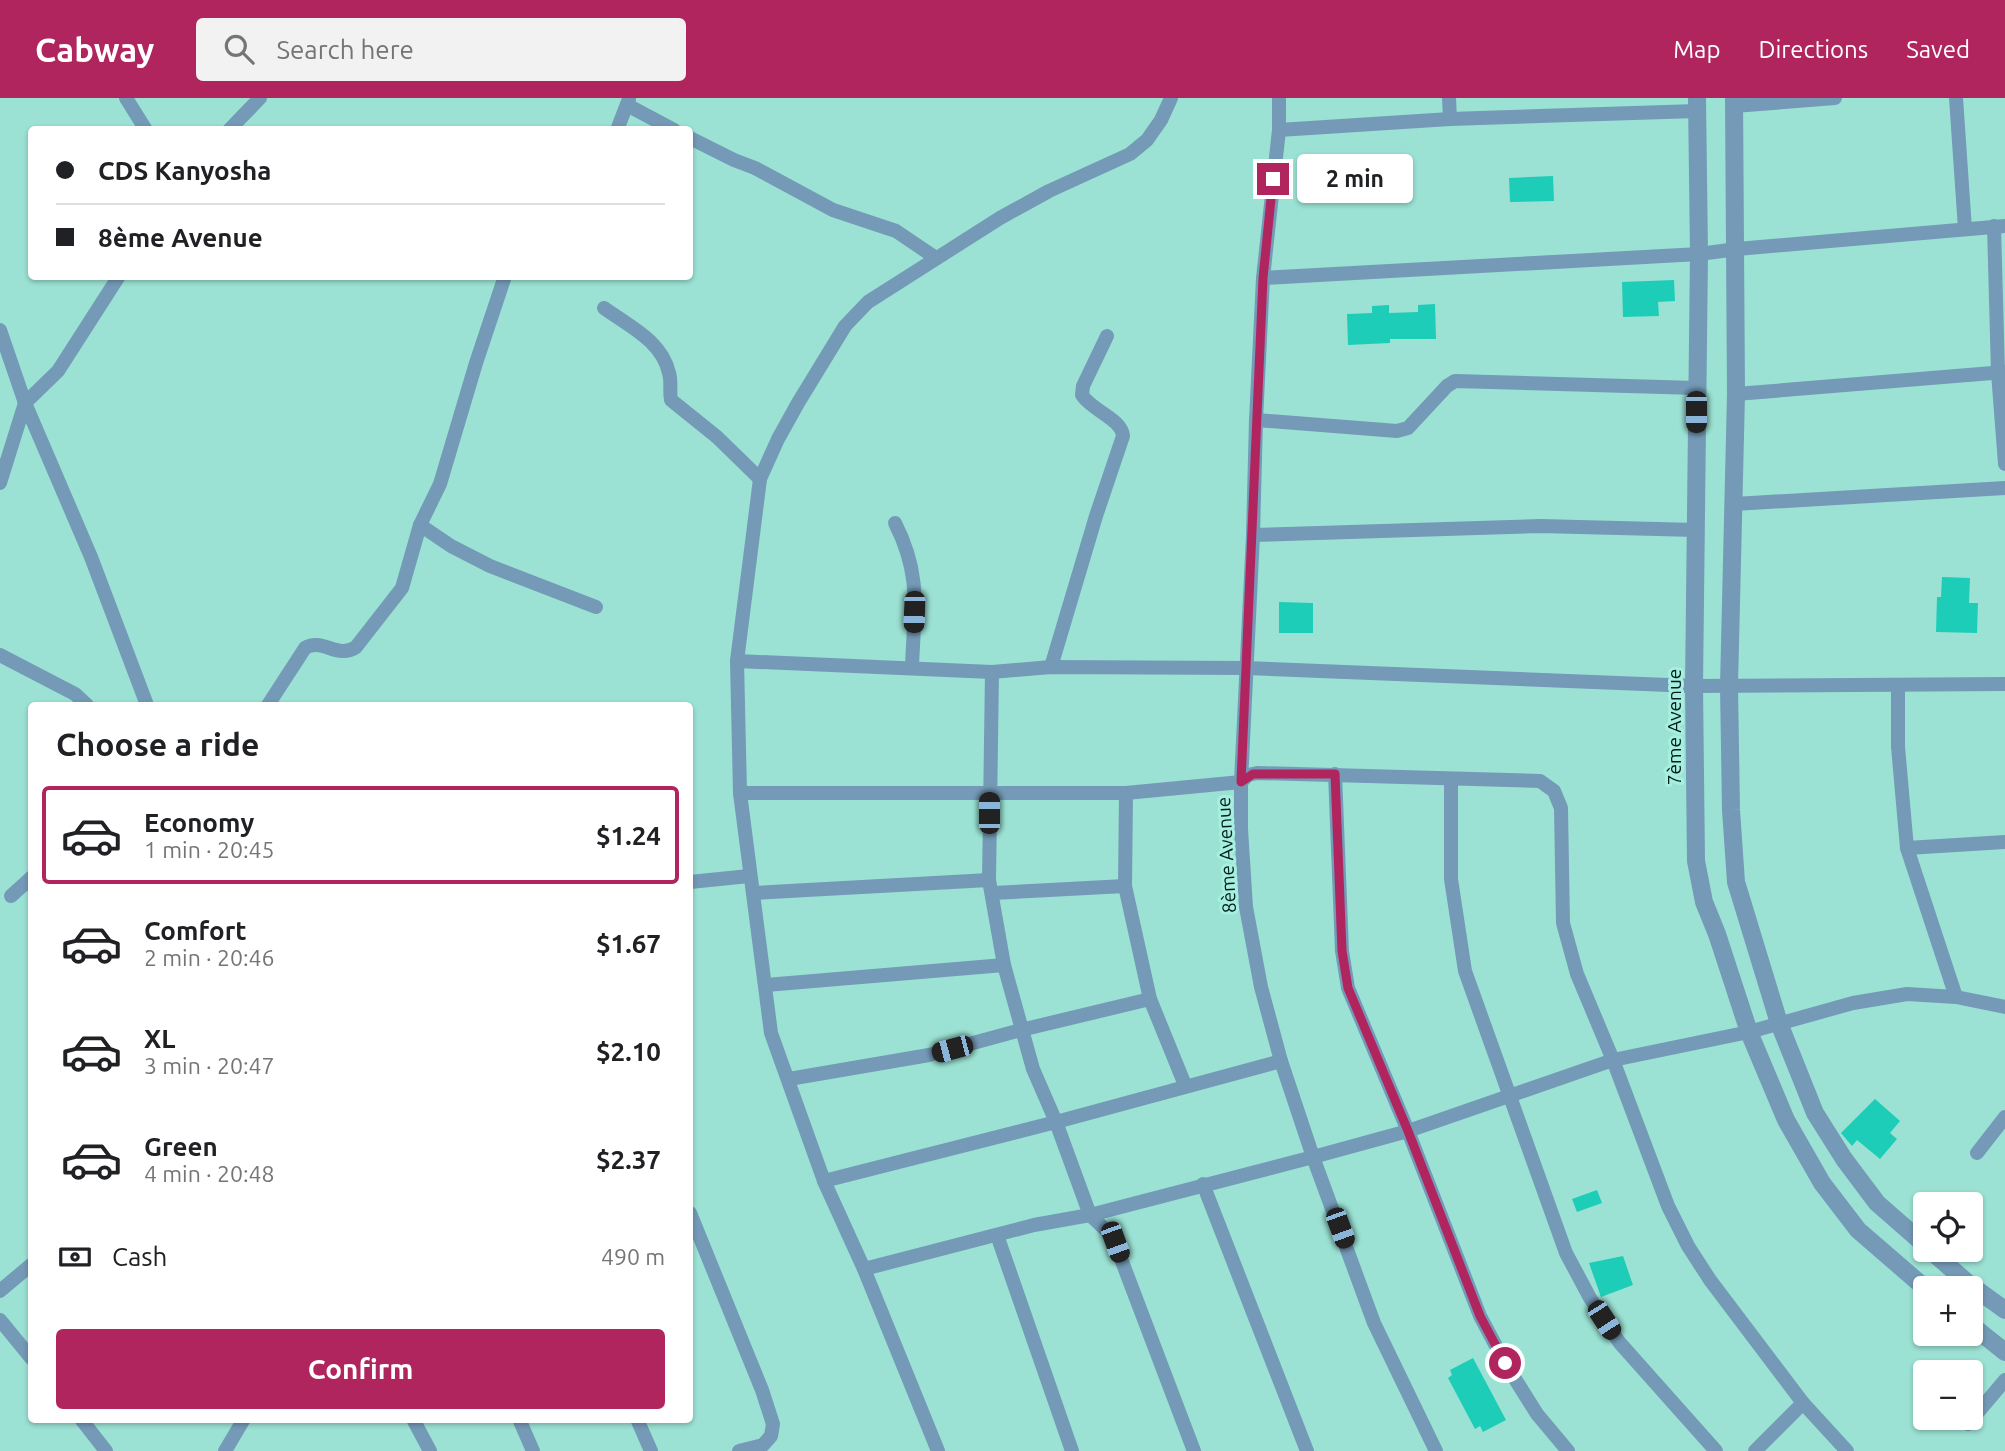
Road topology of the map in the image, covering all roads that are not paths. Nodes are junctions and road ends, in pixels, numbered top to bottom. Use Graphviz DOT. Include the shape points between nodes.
graph roads {
  1 [pos="126,98"];
  2 [pos="260,98"];
  3 [pos="1171,98"];
  4 [pos="1279,98"];
  5 [pos="1450,98"];
  6 [pos="1580,98"];
  7 [pos="1835,98"];
  8 [pos="1956,98"];
  9 [pos="628,102"];
  10 [pos="1734,102"];
  11 [pos="1697,105"];
  12 [pos="1580,114"];
  13 [pos="1450,118"];
  14 [pos="144,126"];
  15 [pos="233,126"];
  16 [pos="619,126"];
  17 [pos="667,126"];
  18 [pos="1279,130"];
  19 [pos="693,140"];
  20 [pos="2000,226"];
  21 [pos="1965,229"];
  22 [pos="1737,249"];
  23 [pos="1699,254"];
  24 [pos="936,258"];
  25 [pos="1263,278"];
  26 [pos="116,280"];
  27 [pos="504,280"];
  28 [pos="604,308"];
  29 [pos="0,330"];
  30 [pos="1107,336"];
  31 [pos="2002,372"];
  32 [pos="1696,388"];
  33 [pos="1736,394"];
  34 [pos="24,403"];
  35 [pos="1256,420"];
  36 [pos="2005,464"];
  37 [pos="760,480"];
  38 [pos="0,483"];
  39 [pos="2005,488"];
  40 [pos="1734,504"];
  41 [pos="895,523"];
  42 [pos="420,525"];
  43 [pos="1696,530"];
  44 [pos="1253,535"];
  45 [pos="596,607"];
  46 [pos="0,655"];
  47 [pos="737,661"];
  48 [pos="912,667"];
  49 [pos="1051,667"];
  50 [pos="1246,668"];
  51 [pos="992,672"];
  52 [pos="2005,684"];
  53 [pos="1898,685"];
  54 [pos="1694,686"];
  55 [pos="1730,686"];
  56 [pos="84,702"];
  57 [pos="146,702"];
  58 [pos="270,702"];
  59 [pos="1335,774"];
  60 [pos="1451,779"];
  61 [pos="1241,782"];
  62 [pos="989,791"];
  63 [pos="740,793"];
  64 [pos="1126,793"];
  65 [pos="2005,842"];
  66 [pos="1906,848"];
  67 [pos="749,876"];
  68 [pos="28,881"];
  69 [pos="693,882"];
  70 [pos="1125,886"];
  71 [pos="991,887"];
  72 [pos="753,893"];
  73 [pos="11,896"];
  74 [pos="1004,965"];
  75 [pos="766,985"];
  76 [pos="1956,997"];
  77 [pos="1150,999"];
  78 [pos="2005,1007"];
  79 [pos="1779,1023"];
  80 [pos="1021,1030"];
  81 [pos="1749,1032"];
  82 [pos="1613,1060"];
  83 [pos="1281,1061"];
  84 [pos="789,1079"];
  85 [pos="1185,1085"];
  86 [pos="1511,1097"];
  87 [pos="2005,1117"];
  88 [pos="1056,1122"];
  89 [pos="1408,1131"];
  90 [pos="1978,1153"];
  91 [pos="1314,1157"];
  92 [pos="824,1181"];
  93 [pos="1203,1184"];
  94 [pos="1090,1214"];
  95 [pos="693,1220"];
  96 [pos="1913,1234"];
  97 [pos="997,1236"];
  98 [pos="1944,1262"];
  99 [pos="28,1267"];
  100 [pos="864,1269"];
  101 [pos="1913,1278"];
  102 [pos="0,1291"];
  103 [pos="2005,1310"];
  104 [pos="0,1320"];
  105 [pos="1983,1334"];
  106 [pos="2005,1352"];
  107 [pos="28,1354"];
  108 [pos="2005,1380"];
  109 [pos="1803,1402"];
  110 [pos="1983,1406"];
  111 [pos="83,1423"];
  112 [pos="242,1423"];
  113 [pos="415,1423"];
  114 [pos="521,1423"];
  115 [pos="639,1423"];
  116 [pos="421,1437"];
  117 [pos="106,1451"];
  118 [pos="225,1451"];
  119 [pos="412,1451"];
  120 [pos="430,1451"];
  121 [pos="533,1451"];
  122 [pos="651,1451"];
  123 [pos="739,1451"];
  124 [pos="938,1451"];
  125 [pos="1072,1451"];
  126 [pos="1194,1451"];
  127 [pos="1307,1451"];
  128 [pos="1436,1451"];
  129 [pos="1568,1451"];
  130 [pos="1716,1451"];
  131 [pos="1755,1451"];
  132 [pos="1847,1451"];
  1 -- 14 [label="street"];
  2 -- 15 [label="street"];
  3 -- 24 [label="street" via="1147,140 1130,154 1049,191"];
  4 -- 18 [label="street, 8ème Avenue"];
  5 -- 13 [label="street"];
  6 -- 12 [label="street"];
  7 -- 10 [label="street"];
  8 -- 21 [label="street"];
  9 -- 16 [label="street"];
  9 -- 17 [label="street"];
  10 -- 22 [label="street"];
  11 -- 12 [label="street"];
  11 -- 23 [label="street, 7ème Avenue"];
  12 -- 13 [label="street"];
  13 -- 18 [label="street"];
  18 -- 25 [label="street, 8ème Avenue"];
  19 -- 24 [label="street" via="833,210 896,231"];
  20 -- 21 [label="street"];
  20 -- 31 [label="street"];
  21 -- 22 [label="street"];
  22 -- 23 [label="street"];
  22 -- 33 [label="street"];
  23 -- 25 [label="street"];
  23 -- 32 [label="street, 7ème Avenue"];
  24 -- 37 [label="street" via="868,302 845,326 797,403"];
  25 -- 35 [label="street, 8ème Avenue"];
  26 -- 34 [label="street" via="58,371"];
  27 -- 42 [label="street" via="440,484"];
  28 -- 37 [label="street" via="659,351 670,374 671,400"];
  29 -- 34 [label="street"];
  30 -- 49 [label="street" via="1082,395 1119,425 1123,436"];
  31 -- 33 [label="street"];
  31 -- 36 [label="street"];
  32 -- 35 [label="street" via="1455,381 1408,428 1397,432"];
  32 -- 43 [label="street, 7ème Avenue"];
  33 -- 40 [label="street"];
  34 -- 38 [label="street"];
  34 -- 57 [label="street" via="91,557"];
  35 -- 44 [label="street, 8ème Avenue"];
  37 -- 47 [label="street"];
  39 -- 40 [label="street"];
  40 -- 55 [label="street"];
  41 -- 48 [label="street" via="911,559 915,584"];
  42 -- 45 [label="street" via="490,566"];
  42 -- 58 [label="street" via="402,588 356,647 337,652 311,645"];
  43 -- 44 [label="street" via="1540,526"];
  43 -- 54 [label="street, 7ème Avenue"];
  44 -- 50 [label="street, 8ème Avenue"];
  46 -- 56 [label="street"];
  47 -- 48 [label="street"];
  47 -- 63 [label="street"];
  48 -- 51 [label="street"];
  49 -- 50 [label="street"];
  49 -- 51 [label="street"];
  50 -- 54 [label="street"];
  50 -- 61 [label="street, 8ème Avenue"];
  51 -- 62 [label="street"];
  52 -- 53 [label="street"];
  53 -- 55 [label="street"];
  53 -- 66 [label="street"];
  54 -- 55 [label="street"];
  54 -- 81 [label="street, 7ème Avenue" via="1696,861 1704,902"];
  55 -- 79 [label="street" via="1736,883"];
  59 -- 60 [label="street"];
  59 -- 61 [label="street" via="1253,774"];
  59 -- 89 [label="street" via="1348,988"];
  60 -- 82 [label="street" via="1540,781 1554,791 1561,808 1563,923 1577,974"];
  60 -- 86 [label="street" via="1451,879 1465,971"];
  61 -- 64 [label="street"];
  61 -- 83 [label="street, 8ème Avenue" via="1246,907"];
  62 -- 63 [label="street"];
  62 -- 64 [label="street"];
  62 -- 71 [label="street"];
  63 -- 67 [label="street"];
  64 -- 70 [label="street"];
  65 -- 66 [label="street"];
  66 -- 76 [label="street"];
  67 -- 69 [label="street"];
  67 -- 72 [label="street"];
  68 -- 73 [label="street"];
  70 -- 71 [label="street"];
  70 -- 77 [label="street"];
  71 -- 72 [label="street"];
  71 -- 74 [label="street"];
  72 -- 75 [label="street"];
  74 -- 75 [label="street"];
  74 -- 80 [label="street"];
  75 -- 84 [label="street" via="771,1033"];
  76 -- 78 [label="street"];
  76 -- 79 [label="street" via="1907,994"];
  77 -- 80 [label="street"];
  77 -- 85 [label="street"];
  79 -- 81 [label="street"];
  79 -- 96 [label="street" via="1815,1113 1844,1159 1877,1203"];
  80 -- 84 [label="street" via="929,1055"];
  80 -- 88 [label="street"];
  81 -- 82 [label="street"];
  81 -- 101 [label="street, 7ème Avenue" via="1786,1120 1822,1183 1858,1230"];
  82 -- 86 [label="street"];
  82 -- 109 [label="street" via="1668,1206 1688,1246"];
  83 -- 85 [label="street"];
  83 -- 91 [label="street, 8ème Avenue"];
  84 -- 92 [label="street"];
  85 -- 88 [label="street"];
  86 -- 89 [label="street"];
  86 -- 130 [label="street" via="1566,1253 1590,1298 1619,1342"];
  87 -- 90 [label="street"];
  88 -- 92 [label="street"];
  88 -- 94 [label="street"];
  89 -- 91 [label="street"];
  89 -- 129 [label="street" via="1480,1316 1537,1414"];
  91 -- 93 [label="street"];
  91 -- 128 [label="street, 8ème Avenue" via="1374,1323"];
  92 -- 100 [label="street"];
  93 -- 94 [label="street"];
  93 -- 127 [label="street"];
  94 -- 97 [label="street"];
  94 -- 126 [label="street" via="1115,1242"];
  95 -- 123 [label="street" via="773,1424 763,1445"];
  97 -- 100 [label="street"];
  97 -- 125 [label="street"];
  98 -- 103 [label="street"];
  99 -- 102 [label="street"];
  100 -- 124 [label="street"];
  104 -- 107 [label="street"];
  105 -- 106 [label="street"];
  108 -- 110 [label="street"];
  109 -- 131 [label="street"];
  109 -- 132 [label="street"];
  111 -- 117 [label="street"];
  112 -- 118 [label="street"];
  113 -- 116 [label="street"];
  114 -- 121 [label="street"];
  115 -- 122 [label="street"];
  116 -- 119 [label="street"];
  116 -- 120 [label="street"];
}
